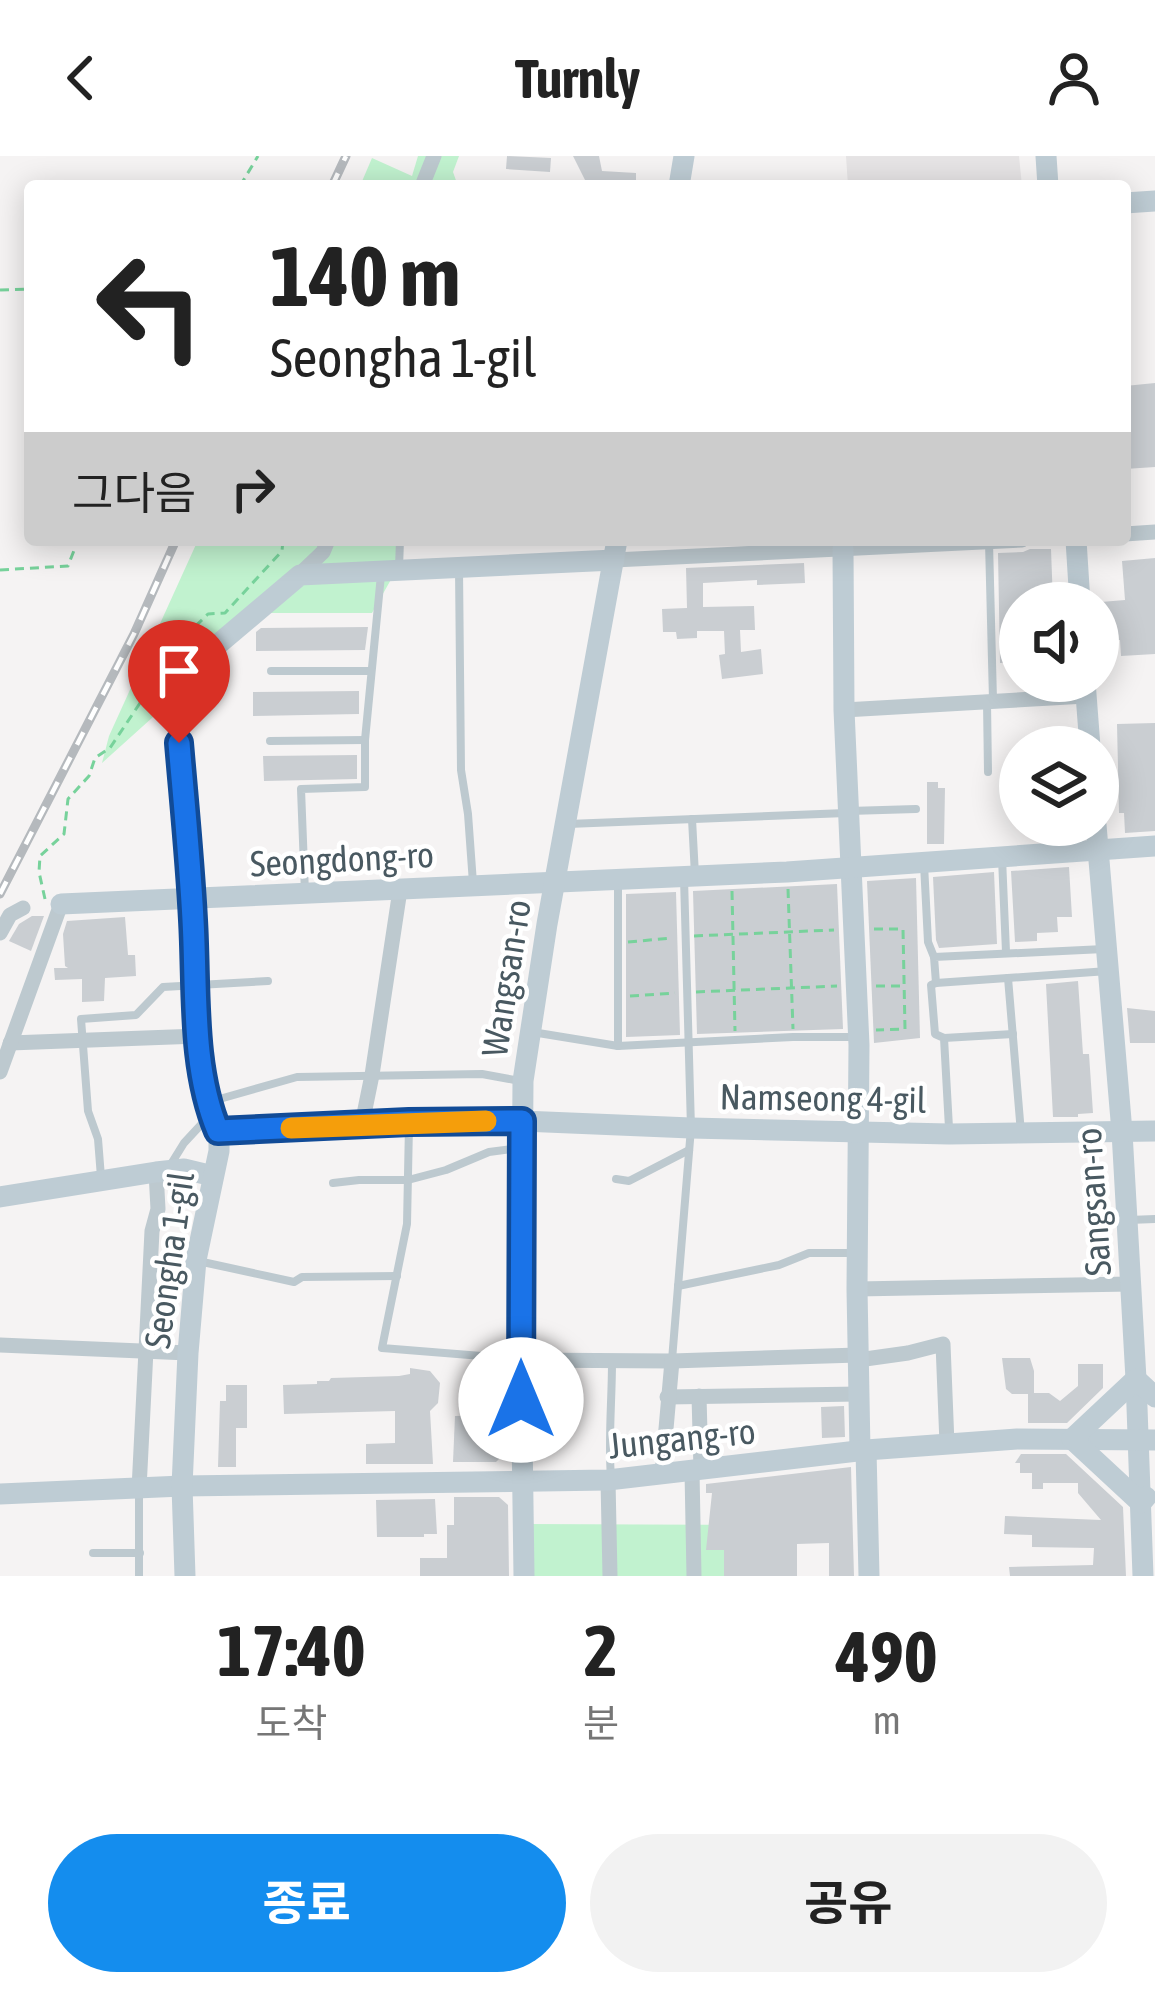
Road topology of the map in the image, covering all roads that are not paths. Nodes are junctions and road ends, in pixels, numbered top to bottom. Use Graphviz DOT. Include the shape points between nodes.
graph roads {
  1 [pos="398,546"];
  2 [pos="906,546"];
  3 [pos="989,546"];
  4 [pos="1076,546"];
  5 [pos="843,549"];
  6 [pos="616,550"];
  7 [pos="328,555"];
  8 [pos="458,567"];
  9 [pos="390,572"];
  10 [pos="1079,582"];
  11 [pos="271,671"];
  12 [pos="370,671"];
  13 [pos="999,701"];
  14 [pos="990,702"];
  15 [pos="844,710"];
  16 [pos="365,740"];
  17 [pos="270,741"];
  18 [pos="988,772"];
  19 [pos="916,808"];
  20 [pos="848,812"];
  21 [pos="692,819"];
  22 [pos="564,824"];
  23 [pos="1098,846"];
  24 [pos="1155,846"];
  25 [pos="1098,850"];
  26 [pos="1001,857"];
  27 [pos="924,863"];
  28 [pos="850,868"];
  29 [pos="689,877"];
  30 [pos="618,879"];
  31 [pos="554,882"];
  32 [pos="473,885"];
  33 [pos="400,890"];
  34 [pos="305,894"];
  35 [pos="192,899"];
  36 [pos="54,905"];
  37 [pos="23,908"];
  38 [pos="0,933"];
  39 [pos="1006,952"];
  40 [pos="933,954"];
  41 [pos="1107,960"];
  42 [pos="1008,978"];
  43 [pos="268,981"];
  44 [pos="936,983"];
  45 [pos="196,984"];
  46 [pos="531,1032"];
  47 [pos="857,1034"];
  48 [pos="1013,1034"];
  49 [pos="199,1036"];
  50 [pos="944,1038"];
  51 [pos="81,1042"];
  52 [pos="690,1042"];
  53 [pos="10,1043"];
  54 [pos="618,1046"];
  55 [pos="0,1072"];
  56 [pos="372,1075"];
  57 [pos="523,1081"];
  58 [pos="212,1116"];
  59 [pos="522,1121"];
  60 [pos="409,1122"];
  61 [pos="362,1124"];
  62 [pos="1155,1131"];
  63 [pos="860,1132"];
  64 [pos="1122,1132"];
  65 [pos="949,1134"];
  66 [pos="1021,1134"];
  67 [pos="690,1139"];
  68 [pos="522,1148"];
  69 [pos="162,1171"];
  70 [pos="213,1176"];
  71 [pos="101,1179"];
  72 [pos="616,1179"];
  73 [pos="408,1180"];
  74 [pos="333,1184"];
  75 [pos="0,1197"];
  76 [pos="1155,1219"];
  77 [pos="1128,1220"];
  78 [pos="858,1253"];
  79 [pos="196,1260"];
  80 [pos="397,1276"];
  81 [pos="1131,1284"];
  82 [pos="678,1286"];
  83 [pos="857,1288"];
  84 [pos="0,1345"];
  85 [pos="145,1351"];
  86 [pos="188,1352"];
  87 [pos="858,1357"];
  88 [pos="520,1360"];
  89 [pos="612,1360"];
  90 [pos="672,1361"];
  91 [pos="1136,1379"];
  92 [pos="859,1394"];
  93 [pos="667,1396"];
  94 [pos="699,1396"];
  95 [pos="1155,1396"];
  96 [pos="1072,1439"];
  97 [pos="1147,1440"];
  98 [pos="947,1444"];
  99 [pos="863,1450"];
  100 [pos="696,1470"];
  101 [pos="662,1474"];
  102 [pos="609,1480"];
  103 [pos="521,1481"];
  104 [pos="182,1486"];
  105 [pos="139,1489"];
  106 [pos="0,1494"];
  107 [pos="1148,1496"];
  108 [pos="93,1553"];
  109 [pos="140,1553"];
  110 [pos="139,1576"];
  111 [pos="185,1576"];
  112 [pos="524,1576"];
  113 [pos="610,1576"];
  114 [pos="694,1576"];
  115 [pos="869,1576"];
  116 [pos="1143,1576"];
  1 -- 9 [label="lane"];
  2 -- 5 [label="street"];
  3 -- 14 [label="lane"];
  4 -- 10 [label="street"];
  5 -- 6 [label="street"];
  5 -- 15 [label="street"];
  6 -- 8 [label="street"];
  6 -- 22 [label="street, Wangsan-ro"];
  7 -- 9 [label="street"];
  7 -- 35 [label="street" via="190,668 178,687"];
  8 -- 9 [label="street"];
  8 -- 32 [label="lane" via="460,770"];
  9 -- 12 [label="lane"];
  11 -- 12 [label="lane"];
  12 -- 16 [label="lane"];
  13 -- 14 [label="street"];
  14 -- 15 [label="street"];
  14 -- 18 [label="lane"];
  15 -- 20 [label="street"];
  16 -- 17 [label="lane"];
  16 -- 34 [label="lane" via="365,787 301,789"];
  19 -- 20 [label="lane"];
  20 -- 21 [label="lane"];
  20 -- 28 [label="street"];
  21 -- 22 [label="lane"];
  21 -- 29 [label="lane"];
  22 -- 31 [label="street, Wangsan-ro"];
  23 -- 25 [label="street, Sangsan-ro"];
  24 -- 25 [label="street, Seongdong-ro"];
  25 -- 26 [label="street, Seongdong-ro"];
  25 -- 41 [label="street, Sangsan-ro"];
  26 -- 27 [label="street, Seongdong-ro"];
  26 -- 39 [label="lane"];
  27 -- 28 [label="street, Seongdong-ro"];
  27 -- 40 [label="lane"];
  28 -- 29 [label="street, Seongdong-ro"];
  28 -- 47 [label="street"];
  29 -- 30 [label="street, Seongdong-ro"];
  29 -- 52 [label="lane"];
  30 -- 31 [label="street, Seongdong-ro"];
  30 -- 54 [label="lane"];
  31 -- 32 [label="street, Seongdong-ro"];
  31 -- 46 [label="street, Wangsan-ro"];
  32 -- 33 [label="street, Seongdong-ro"];
  33 -- 34 [label="street, Seongdong-ro"];
  33 -- 56 [label="street"];
  34 -- 35 [label="street, Seongdong-ro"];
  35 -- 36 [label="street, Seongdong-ro"];
  35 -- 45 [label="street"];
  36 -- 53 [label="street"];
  37 -- 38 [label="street"];
  39 -- 40 [label="lane"];
  39 -- 41 [label="lane"];
  40 -- 44 [label="lane"];
  41 -- 42 [label="lane"];
  41 -- 64 [label="street, Sangsan-ro"];
  42 -- 44 [label="lane"];
  42 -- 48 [label="lane"];
  43 -- 45 [label="lane"];
  44 -- 50 [label="lane" via="935,1034"];
  45 -- 49 [label="street"];
  45 -- 51 [label="lane" via="164,987 136,1015 81,1018"];
  46 -- 54 [label="lane"];
  46 -- 57 [label="street, Wangsan-ro"];
  47 -- 52 [label="lane"];
  47 -- 63 [label="street"];
  48 -- 50 [label="lane"];
  48 -- 66 [label="lane"];
  49 -- 51 [label="street"];
  49 -- 58 [label="street"];
  50 -- 65 [label="lane"];
  51 -- 53 [label="street"];
  51 -- 71 [label="lane"];
  52 -- 54 [label="lane"];
  52 -- 67 [label="lane"];
  53 -- 55 [label="street"];
  56 -- 57 [label="lane"];
  56 -- 58 [label="lane" via="297,1077"];
  56 -- 61 [label="street"];
  57 -- 59 [label="street, Wangsan-ro"];
  58 -- 61 [label="street, Seongha 1-gil"];
  58 -- 69 [label="lane"];
  58 -- 70 [label="street, Seongha 1-gil" via="219,1151"];
  59 -- 60 [label="street, Seongha 1-gil"];
  59 -- 67 [label="street, Namseong 4-gil"];
  59 -- 68 [label="street, Wangsan-ro"];
  60 -- 61 [label="street, Seongha 1-gil"];
  60 -- 73 [label="lane"];
  62 -- 64 [label="street, Namseong 4-gil"];
  63 -- 65 [label="street, Namseong 4-gil"];
  63 -- 67 [label="street, Namseong 4-gil"];
  63 -- 78 [label="street"];
  64 -- 66 [label="street, Namseong 4-gil"];
  64 -- 77 [label="street, Sangsan-ro"];
  65 -- 66 [label="street, Namseong 4-gil"];
  67 -- 72 [label="lane" via="628,1180"];
  67 -- 82 [label="lane"];
  68 -- 73 [label="lane"];
  68 -- 88 [label="street, Wangsan-ro"];
  69 -- 70 [label="street"];
  69 -- 71 [label="street"];
  69 -- 85 [label="street"];
  70 -- 79 [label="street, Seongha 1-gil"];
  71 -- 75 [label="street"];
  73 -- 74 [label="lane"];
  73 -- 80 [label="lane"];
  76 -- 77 [label="lane"];
  77 -- 81 [label="street, Sangsan-ro"];
  78 -- 82 [label="lane" via="809,1253"];
  78 -- 83 [label="street"];
  79 -- 80 [label="lane" via="294,1282"];
  79 -- 86 [label="street, Seongha 1-gil"];
  80 -- 88 [label="lane" via="382,1348"];
  81 -- 83 [label="street"];
  81 -- 91 [label="street, Sangsan-ro"];
  82 -- 90 [label="lane"];
  83 -- 87 [label="street"];
  84 -- 85 [label="street"];
  85 -- 86 [label="street"];
  85 -- 105 [label="street"];
  86 -- 104 [label="street, Seongha 1-gil"];
  87 -- 90 [label="street"];
  87 -- 92 [label="street"];
  87 -- 98 [label="street" via="943,1344"];
  88 -- 89 [label="street"];
  88 -- 103 [label="street, Wangsan-ro"];
  89 -- 90 [label="street"];
  89 -- 102 [label="lane"];
  90 -- 93 [label="street"];
  91 -- 95 [label="street"];
  91 -- 96 [label="street"];
  91 -- 97 [label="street, Sangsan-ro"];
  92 -- 94 [label="street"];
  92 -- 99 [label="street"];
  93 -- 94 [label="street"];
  93 -- 101 [label="street"];
  94 -- 100 [label="street"];
  96 -- 97 [label="street, Jungang-ro"];
  96 -- 98 [label="street, Jungang-ro"];
  96 -- 107 [label="street"];
  97 -- 107 [label="street, Sangsan-ro"];
  98 -- 99 [label="street, Jungang-ro"];
  99 -- 100 [label="street, Jungang-ro"];
  99 -- 115 [label="street"];
  100 -- 101 [label="street, Jungang-ro"];
  100 -- 114 [label="street"];
  101 -- 102 [label="street, Jungang-ro"];
  102 -- 103 [label="street, Jungang-ro"];
  102 -- 113 [label="street"];
  103 -- 104 [label="street, Jungang-ro"];
  103 -- 112 [label="street, Wangsan-ro"];
  104 -- 105 [label="street, Jungang-ro"];
  104 -- 111 [label="street, Seongha 1-gil"];
  105 -- 106 [label="street, Jungang-ro"];
  105 -- 109 [label="lane"];
  107 -- 116 [label="street, Sangsan-ro"];
  108 -- 109 [label="lane"];
  109 -- 110 [label="lane"];
}
